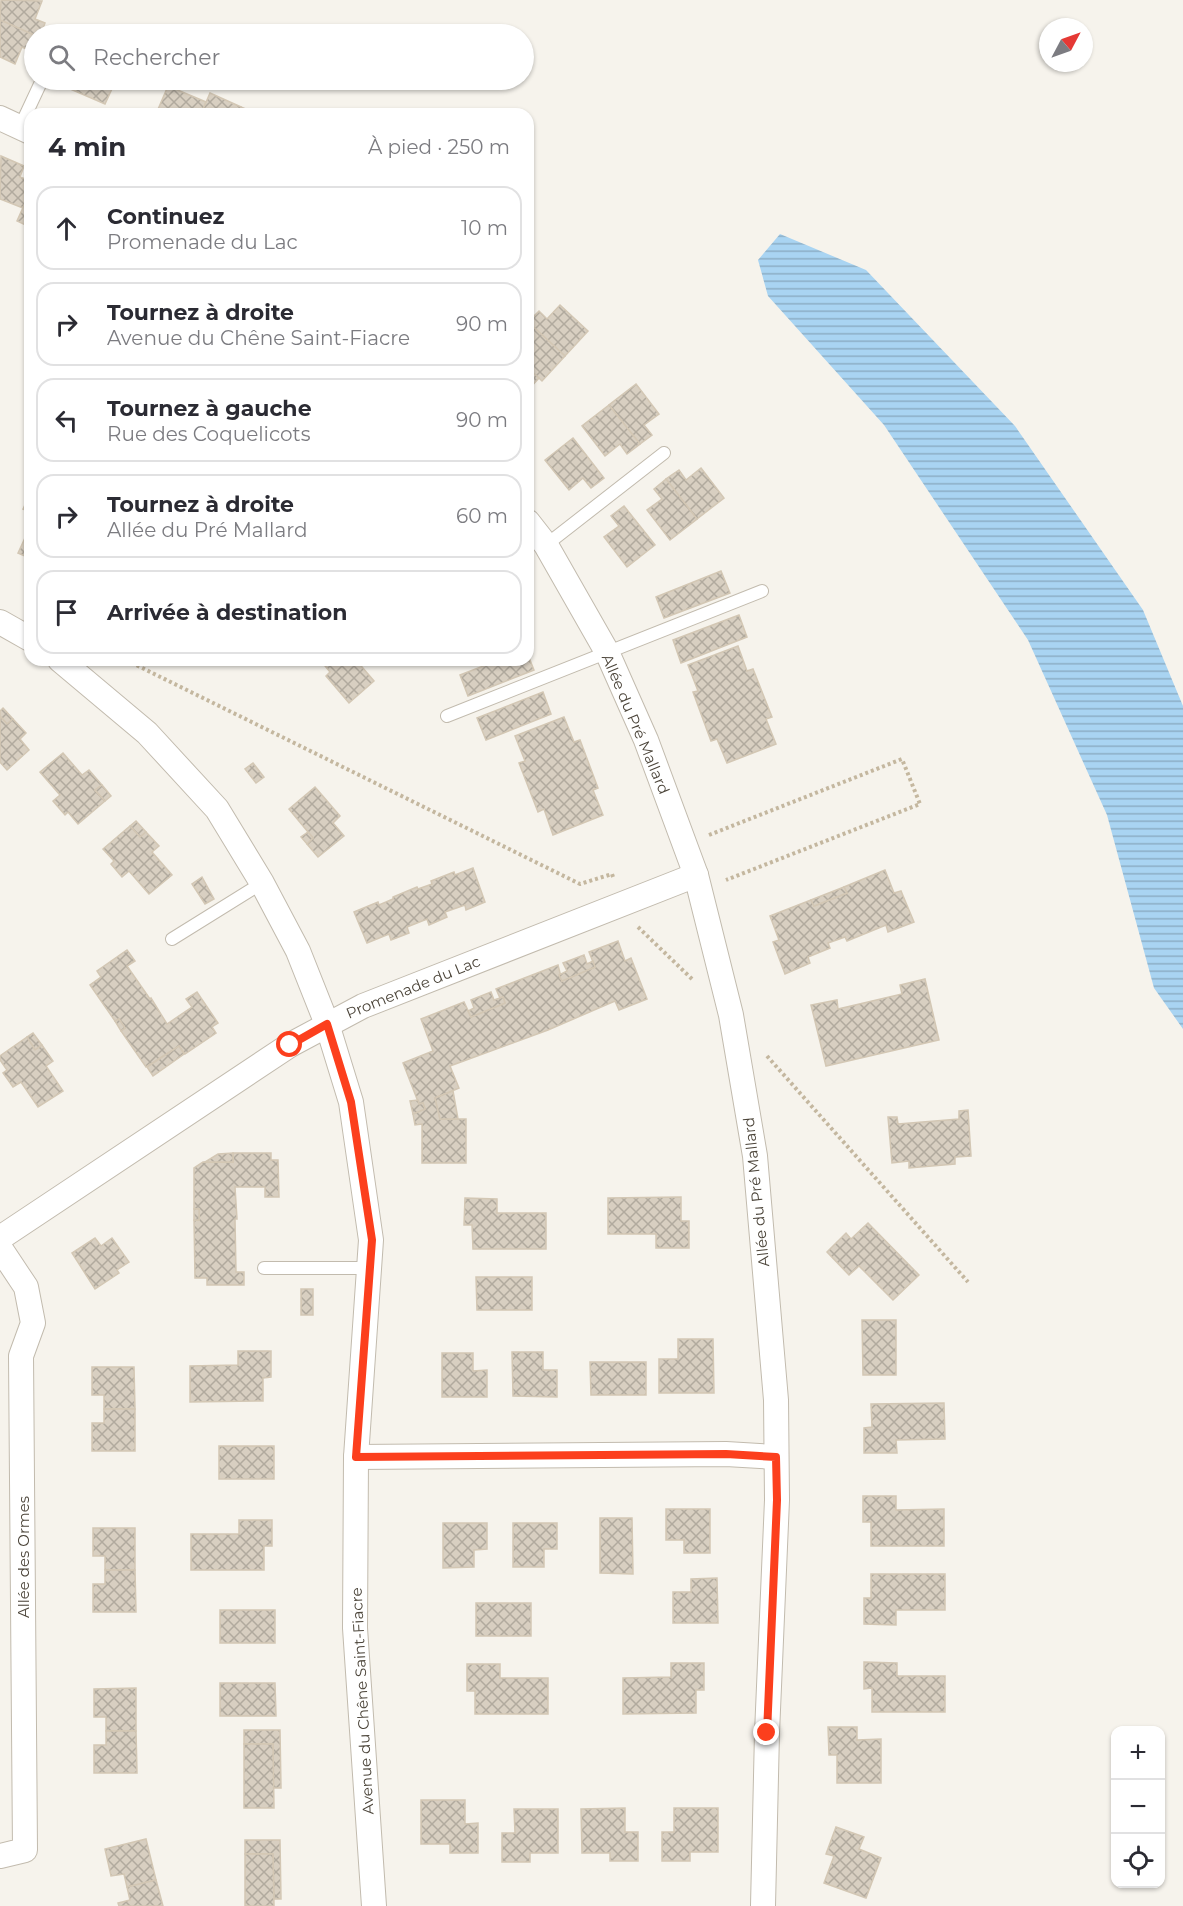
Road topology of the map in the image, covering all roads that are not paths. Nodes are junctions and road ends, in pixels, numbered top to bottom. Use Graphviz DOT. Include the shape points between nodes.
graph roads {
  1 [pos="37,90"];
  2 [pos="27,108"];
  3 [pos="664,453"];
  4 [pos="534,530"];
  5 [pos="546,545"];
  6 [pos="762,591"];
  7 [pos="0,622"];
  8 [pos="24,636"];
  9 [pos="607,652"];
  10 [pos="67,666"];
  11 [pos="447,716"];
  12 [pos="262,883"];
  13 [pos="698,883"];
  14 [pos="172,939"];
  15 [pos="327,1024"];
  16 [pos="0,1238"];
  17 [pos="0,1248"];
  18 [pos="264,1268"];
  19 [pos="369,1268"];
  20 [pos="356,1457"];
  21 [pos="776,1457"];
  22 [pos="0,1856"];
  23 [pos="374,1906"];
  24 [pos="763,1906"];
  1 -- 2 [label="lane"];
  3 -- 5 [label="lane"];
  4 -- 5 [label="street, Allée du Pré Mallard"];
  5 -- 9 [label="street, Allée du Pré Mallard"];
  6 -- 9 [label="lane"];
  7 -- 8 [label="street"];
  9 -- 11 [label="lane"];
  9 -- 13 [label="street, Allée du Pré Mallard" via="646,740"];
  10 -- 12 [label="street, Avenue du Chêne Saint-Fiacre" via="147,733 217,809"];
  12 -- 14 [label="lane"];
  12 -- 15 [label="street, Avenue du Chêne Saint-Fiacre" via="298,951"];
  13 -- 15 [label="street, Promenade du Lac" via="363,1006"];
  13 -- 21 [label="street, Allée du Pré Mallard" via="731,1015 755,1156 776,1400"];
  15 -- 16 [label="street, Promenade du Lac"];
  15 -- 19 [label="street, Avenue du Chêne Saint-Fiacre" via="351,1102 372,1240"];
  17 -- 22 [label="street, Allée des Ormes" via="26,1287 33,1323 21,1356 26,1850"];
  18 -- 19 [label="lane"];
  19 -- 20 [label="street, Avenue du Chêne Saint-Fiacre"];
  20 -- 21 [label="street"];
  20 -- 23 [label="street, Avenue du Chêne Saint-Fiacre" via="355,1628"];
  21 -- 24 [label="street, Allée du Pré Mallard"];
}
